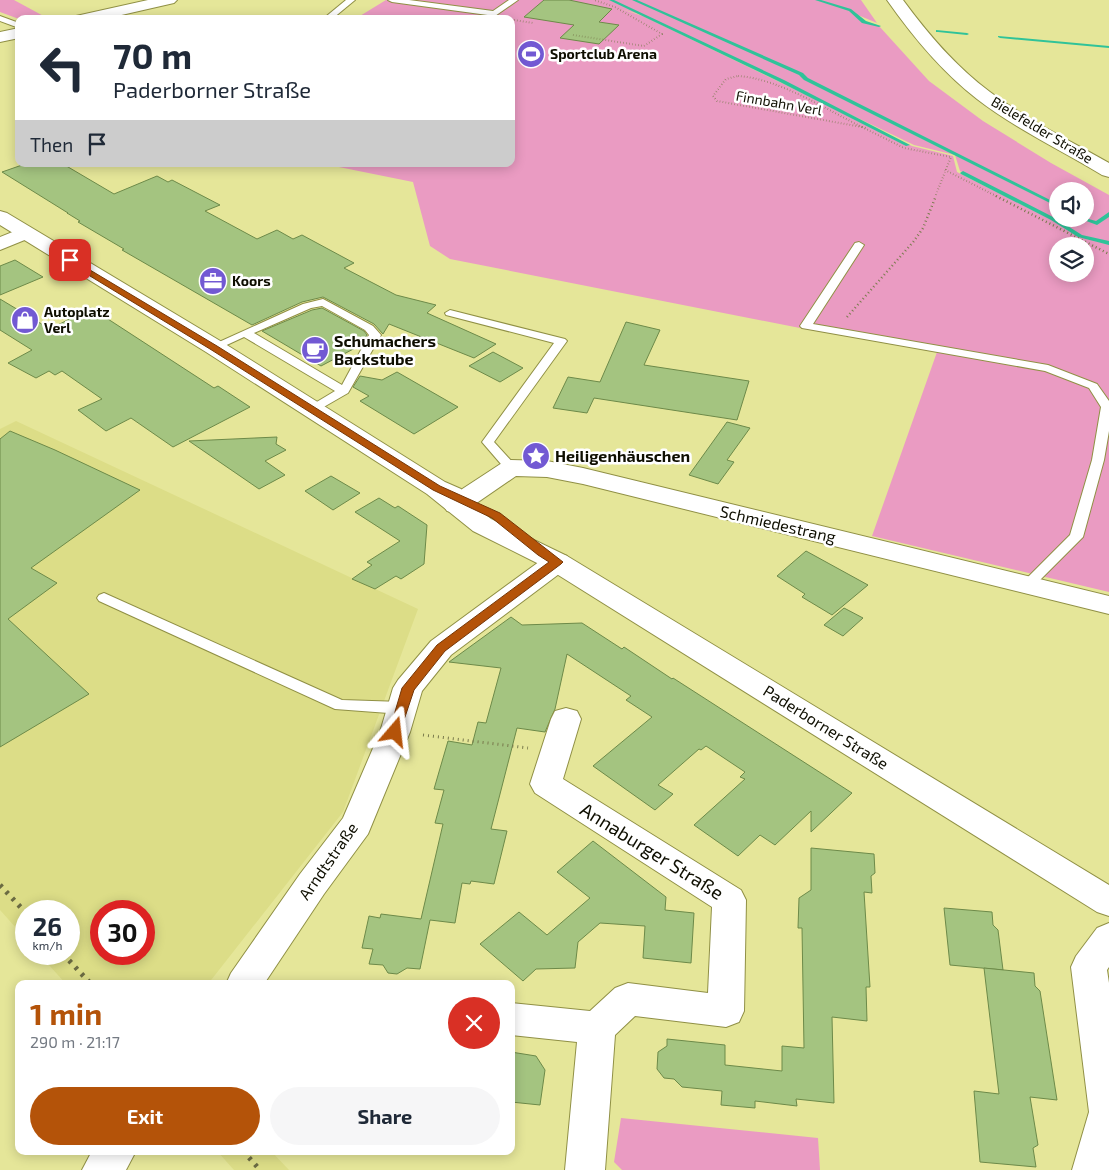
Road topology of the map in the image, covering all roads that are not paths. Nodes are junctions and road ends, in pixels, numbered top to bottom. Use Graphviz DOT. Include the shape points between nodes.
graph roads {
  1 [pos="169,0"];
  2 [pos="351,0"];
  3 [pos="392,0"];
  4 [pos="514,0"];
  5 [pos="895,0"];
  6 [pos="100,15"];
  7 [pos="332,15"];
  8 [pos="0,18"];
  9 [pos="15,24"];
  10 [pos="15,34"];
  11 [pos="0,37"];
  12 [pos="1109,171"];
  13 [pos="0,217"];
  14 [pos="25,233"];
  15 [pos="0,244"];
  16 [pos="859,245"];
  17 [pos="450,313"];
  18 [pos="245,333"];
  19 [pos="214,348"];
  20 [pos="344,391"];
  21 [pos="311,409"];
  22 [pos="511,468"];
  23 [pos="460,503"];
  24 [pos="549,557"];
  25 [pos="1028,584"];
  26 [pos="104,598"];
  27 [pos="1109,605"];
  28 [pos="566,719"];
  29 [pos="398,720"];
  30 [pos="1109,902"];
  31 [pos="1109,938"];
  32 [pos="250,980"];
  33 [pos="515,1019"];
  34 [pos="597,1028"];
  35 [pos="113,1155"];
  36 [pos="102,1170"];
  37 [pos="585,1170"];
  38 [pos="1092,1170"];
  1 -- 6 [label="street"];
  2 -- 7 [label="lane"];
  3 -- 4 [label="lane" via="495,14"];
  5 -- 12 [label="street, Bielefelder Straße" via="927,43 969,83 999,106"];
  8 -- 9 [label="lane"];
  10 -- 11 [label="street"];
  13 -- 14 [label="street, Paderborner Straße"];
  14 -- 15 [label="street"];
  14 -- 19 [label="street, Paderborner Straße"];
  16 -- 25 [label="lane" via="806,326 1048,368 1093,386 1107,407 1098,460 1076,537"];
  17 -- 22 [label="lane" via="561,341 488,442"];
  18 -- 19 [label="lane"];
  18 -- 20 [label="lane"];
  18 -- 20 [label="lane" via="323,302 369,328 375,335"];
  19 -- 21 [label="street, Paderborner Straße"];
  20 -- 21 [label="lane"];
  21 -- 23 [label="street, Paderborner Straße"];
  22 -- 23 [label="street"];
  22 -- 25 [label="street, Schmiedestrang" via="547,469 583,476"];
  23 -- 24 [label="street, Paderborner Straße" via="472,519"];
  24 -- 29 [label="street, Arndtstraße" via="441,648 408,688"];
  24 -- 30 [label="street, Paderborner Straße"];
  25 -- 27 [label="street, Schmiedestrang"];
  26 -- 29 [label="lane" via="340,705"];
  28 -- 34 [label="street, Annaburger Straße" via="546,784 729,900 726,1011 628,999"];
  29 -- 32 [label="street, Arndtstraße" via="356,825 312,884"];
  31 -- 38 [label="street" via="1089,967 1108,1112"];
  33 -- 34 [label="street"];
  34 -- 37 [label="street"];
  35 -- 36 [label="street"];
}
